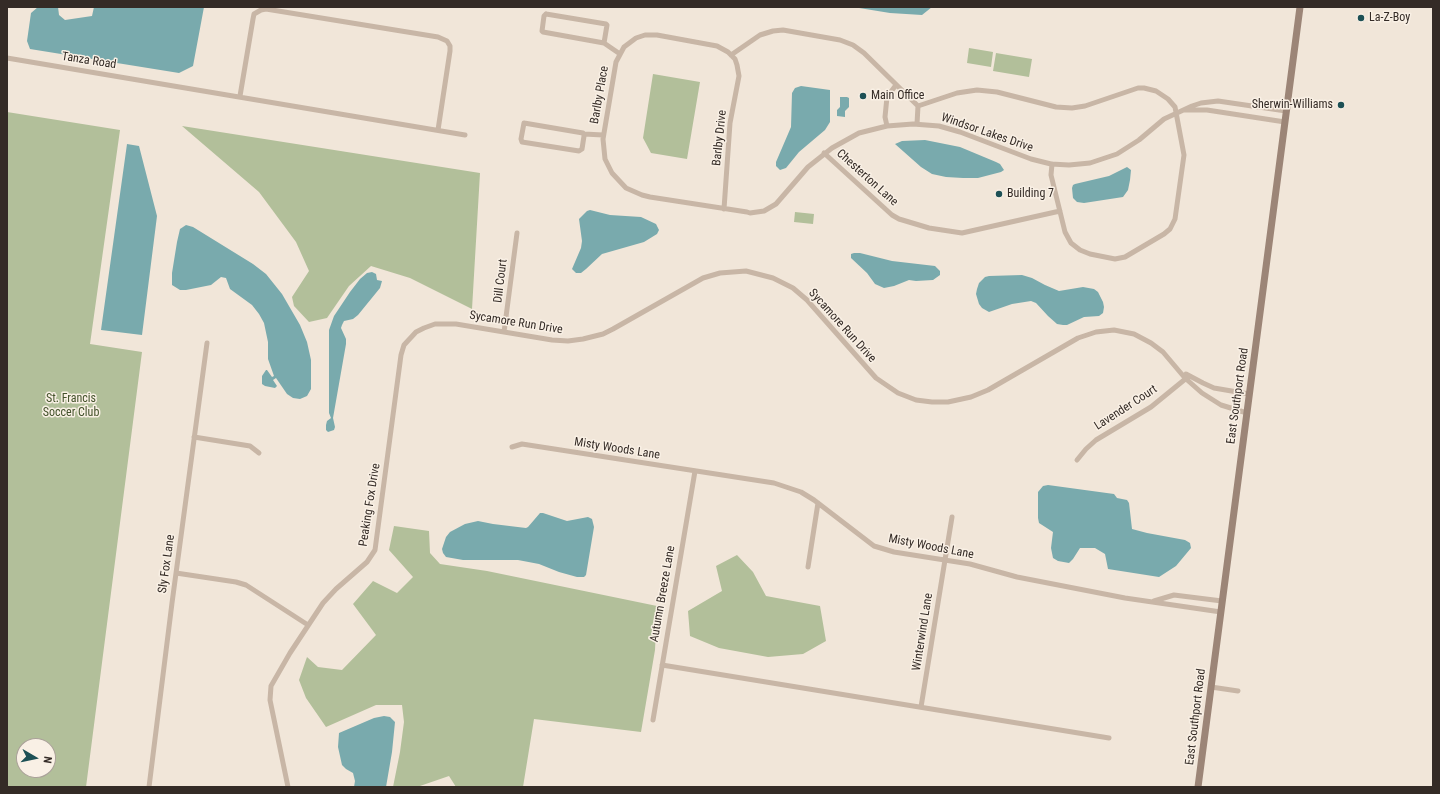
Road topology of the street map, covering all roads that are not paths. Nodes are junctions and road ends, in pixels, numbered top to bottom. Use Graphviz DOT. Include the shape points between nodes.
graph roads {
  1 [pos="1300,7"];
  2 [pos="604,43"];
  3 [pos="620,54"];
  4 [pos="731,55"];
  5 [pos="7,58"];
  6 [pos="896,85"];
  7 [pos="240,96"];
  8 [pos="918,106"];
  9 [pos="1286,111"];
  10 [pos="1177,112"];
  11 [pos="1285,122"];
  12 [pos="918,124"];
  13 [pos="887,126"];
  14 [pos="438,130"];
  15 [pos="465,134"];
  16 [pos="584,134"];
  17 [pos="603,135"];
  18 [pos="824,153"];
  19 [pos="606,162"];
  20 [pos="1052,164"];
  21 [pos="724,208"];
  22 [pos="1060,211"];
  23 [pos="517,234"];
  24 [pos="456,324"];
  25 [pos="504,332"];
  26 [pos="207,343"];
  27 [pos="1187,377"];
  28 [pos="1249,394"];
  29 [pos="1246,413"];
  30 [pos="194,437"];
  31 [pos="512,447"];
  32 [pos="260,453"];
  33 [pos="1078,460"];
  34 [pos="695,471"];
  35 [pos="818,503"];
  36 [pos="952,517"];
  37 [pos="945,561"];
  38 [pos="808,567"];
  39 [pos="176,573"];
  40 [pos="1222,601"];
  41 [pos="1151,602"];
  42 [pos="1221,612"];
  43 [pos="308,625"];
  44 [pos="662,665"];
  45 [pos="1211,687"];
  46 [pos="1238,691"];
  47 [pos="921,707"];
  48 [pos="653,720"];
  49 [pos="1109,738"];
  50 [pos="149,787"];
  51 [pos="288,787"];
  52 [pos="1198,787"];
  1 -- 9 [label="main road, East Southport Road"];
  2 -- 2 [label="street" via="544,33 544,16 547,14 606,24"];
  2 -- 3 [label="street"];
  3 -- 4 [label="street, Barlby Place" via="636,38 657,35 717,46"];
  3 -- 17 [label="street, Barlby Place" via="616,62"];
  4 -- 6 [label="street" via="760,35 772,31 783,30 834,39 860,49"];
  4 -- 21 [label="street, Barlby Drive" via="735,59 739,76 730,124"];
  5 -- 7 [label="street, Tanza Road"];
  6 -- 8 [label="street"];
  6 -- 13 [label="street" via="887,97"];
  7 -- 14 [label="street, Tanza Road"];
  7 -- 14 [label="street" via="254,14 261,10 438,37 447,42 450,51"];
  8 -- 10 [label="street" via="957,93 980,90 1056,107 1072,108 1144,88 1164,96"];
  8 -- 12 [label="street"];
  9 -- 10 [label="street, Windsor Lakes Drive" via="1218,101 1201,103"];
  9 -- 11 [label="main road, East Southport Road"];
  10 -- 11 [label="street, Windsor Lakes Drive" via="1207,110"];
  10 -- 20 [label="street, Windsor Lakes Drive" via="1117,154 1084,164"];
  10 -- 22 [label="street" via="1184,155 1176,215 1171,227 1163,235 1126,257 1116,259 1086,253 1074,247 1066,234"];
  11 -- 28 [label="main road, East Southport Road"];
  12 -- 13 [label="street, Windsor Lakes Drive"];
  12 -- 20 [label="street, Windsor Lakes Drive" via="957,131 1031,159"];
  13 -- 18 [label="street, Windsor Lakes Drive" via="859,133"];
  14 -- 15 [label="street, Tanza Road"];
  16 -- 16 [label="street" via="525,123 521,139 523,142 579,151 582,149"];
  16 -- 17 [label="street"];
  17 -- 19 [label="street, Barlby Place"];
  18 -- 21 [label="street, Windsor Lakes Drive" via="808,167 782,199 764,211"];
  18 -- 22 [label="street, Chesterton Lane" via="892,215 929,228 962,233"];
  19 -- 21 [label="street, Windsor Lakes Drive" via="619,181 635,192 650,197"];
  20 -- 22 [label="street" via="1051,175"];
  23 -- 25 [label="street, Dill Court"];
  24 -- 25 [label="street, Sycamore Run Drive"];
  24 -- 43 [label="street, Peaking Fox Drive" via="435,324 424,328 416,332 404,345 375,550 367,562 323,603"];
  25 -- 27 [label="street, Sycamore Run Drive" via="561,341 591,338 613,329 698,280 720,273 746,272 773,278 797,291 879,381 916,400 948,402 976,396 1073,340 1101,331 1119,331 1143,338 1158,347"];
  26 -- 30 [label="street, Sly Fox Lane"];
  27 -- 28 [label="street, Sycamore Run Drive" via="1214,388"];
  27 -- 29 [label="street, Sycamore Run Drive" via="1198,390 1213,401"];
  27 -- 33 [label="street, Lavender Court" via="1151,407 1096,440"];
  28 -- 29 [label="main road, East Southport Road"];
  29 -- 40 [label="main road, East Southport Road"];
  30 -- 32 [label="street" via="250,446"];
  30 -- 39 [label="street, Sly Fox Lane"];
  31 -- 34 [label="street, Misty Woods Lane" via="522,444"];
  34 -- 35 [label="street, Misty Woods Lane" via="774,483 801,492"];
  34 -- 44 [label="street, Autumn Breeze Lane"];
  35 -- 37 [label="street, Misty Woods Lane" via="874,546"];
  35 -- 38 [label="street"];
  36 -- 37 [label="street, Winterwind Lane"];
  37 -- 41 [label="street, Misty Woods Lane"];
  37 -- 47 [label="street, Winterwind Lane"];
  39 -- 43 [label="street" via="246,585"];
  39 -- 50 [label="street, Sly Fox Lane"];
  40 -- 41 [label="street" via="1174,595"];
  40 -- 42 [label="main road, East Southport Road"];
  41 -- 42 [label="street, Misty Woods Lane"];
  42 -- 45 [label="main road, East Southport Road"];
  43 -- 51 [label="street, Peaking Fox Drive" via="271,686 270,700"];
  44 -- 47 [label="street"];
  44 -- 48 [label="street, Autumn Breeze Lane"];
  45 -- 46 [label="street"];
  45 -- 52 [label="main road, East Southport Road"];
  47 -- 49 [label="street"];
}
